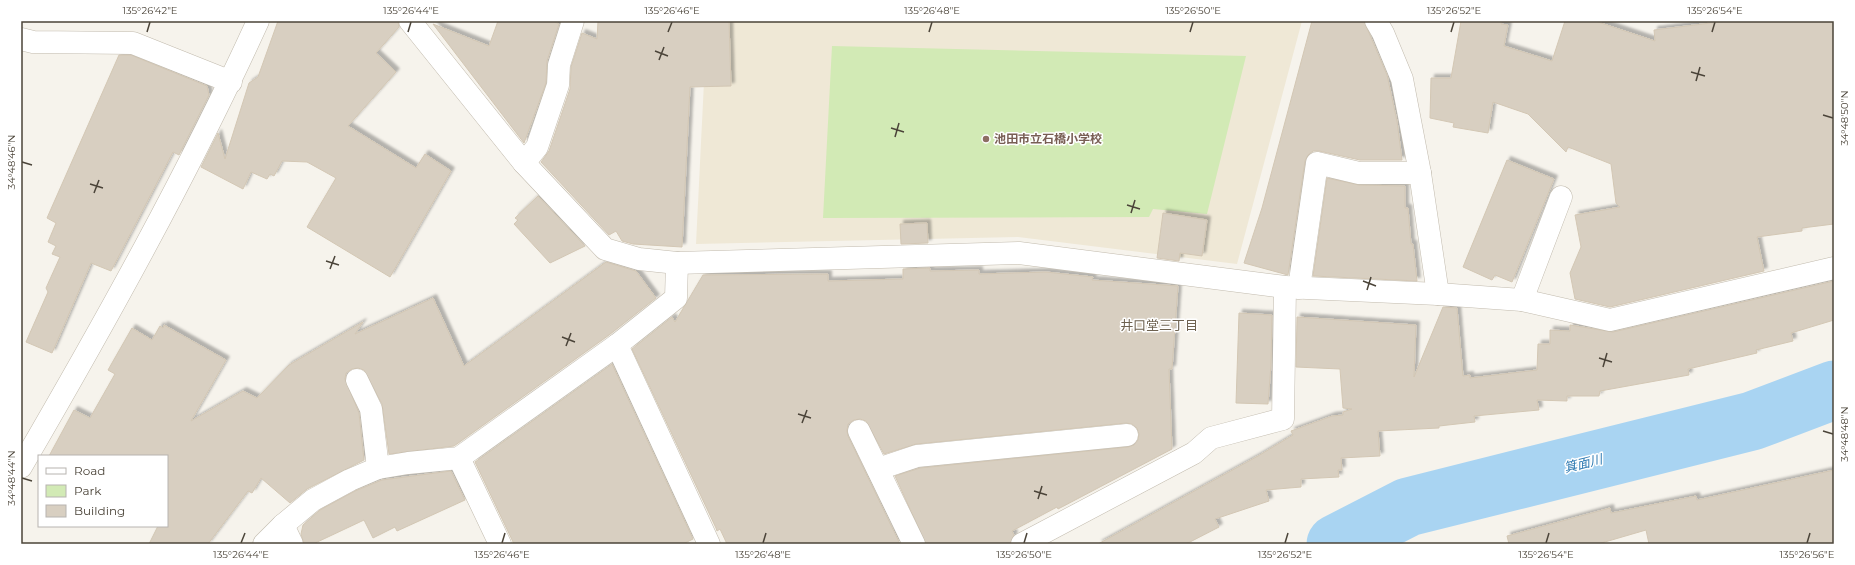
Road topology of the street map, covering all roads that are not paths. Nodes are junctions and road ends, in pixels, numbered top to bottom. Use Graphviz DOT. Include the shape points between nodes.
graph roads {
  1 [pos="258,21"];
  2 [pos="410,21"];
  3 [pos="573,21"];
  4 [pos="1376,21"];
  5 [pos="21,39"];
  6 [pos="230,82"];
  7 [pos="524,163"];
  8 [pos="1420,173"];
  9 [pos="1561,197"];
  10 [pos="677,263"];
  11 [pos="1834,268"];
  12 [pos="1292,287"];
  13 [pos="1438,294"];
  14 [pos="1522,300"];
  15 [pos="617,345"];
  16 [pos="357,380"];
  17 [pos="859,431"];
  18 [pos="1127,435"];
  19 [pos="459,458"];
  20 [pos="21,466"];
  21 [pos="378,468"];
  22 [pos="878,469"];
  23 [pos="283,525"];
  24 [pos="264,544"];
  25 [pos="292,544"];
  26 [pos="500,544"];
  27 [pos="709,544"];
  28 [pos="914,544"];
  29 [pos="1022,544"];
  1 -- 6 [label="street"];
  2 -- 7 [label="street"];
  3 -- 7 [label="street" via="559,65 556,92 537,147"];
  4 -- 8 [label="street" via="1402,78"];
  5 -- 6 [label="street" via="33,42 132,44"];
  6 -- 20 [label="street" via="99,332"];
  7 -- 10 [label="street" via="605,249 639,259"];
  8 -- 12 [label="street" via="1359,173 1317,163"];
  8 -- 13 [label="street"];
  9 -- 14 [label="street"];
  10 -- 12 [label="street" via="1019,254"];
  10 -- 15 [label="street" via="676,298"];
  11 -- 14 [label="street" via="1610,320"];
  12 -- 13 [label="street"];
  12 -- 29 [label="street" via="1283,419 1211,438 1194,453"];
  13 -- 14 [label="street"];
  15 -- 19 [label="street"];
  15 -- 27 [label="street"];
  16 -- 21 [label="street" via="371,408"];
  17 -- 22 [label="street"];
  18 -- 22 [label="street" via="917,456"];
  19 -- 21 [label="street" via="408,462"];
  19 -- 26 [label="street"];
  21 -- 23 [label="street" via="313,500"];
  22 -- 28 [label="street"];
  23 -- 24 [label="street"];
  23 -- 25 [label="street"];
}
